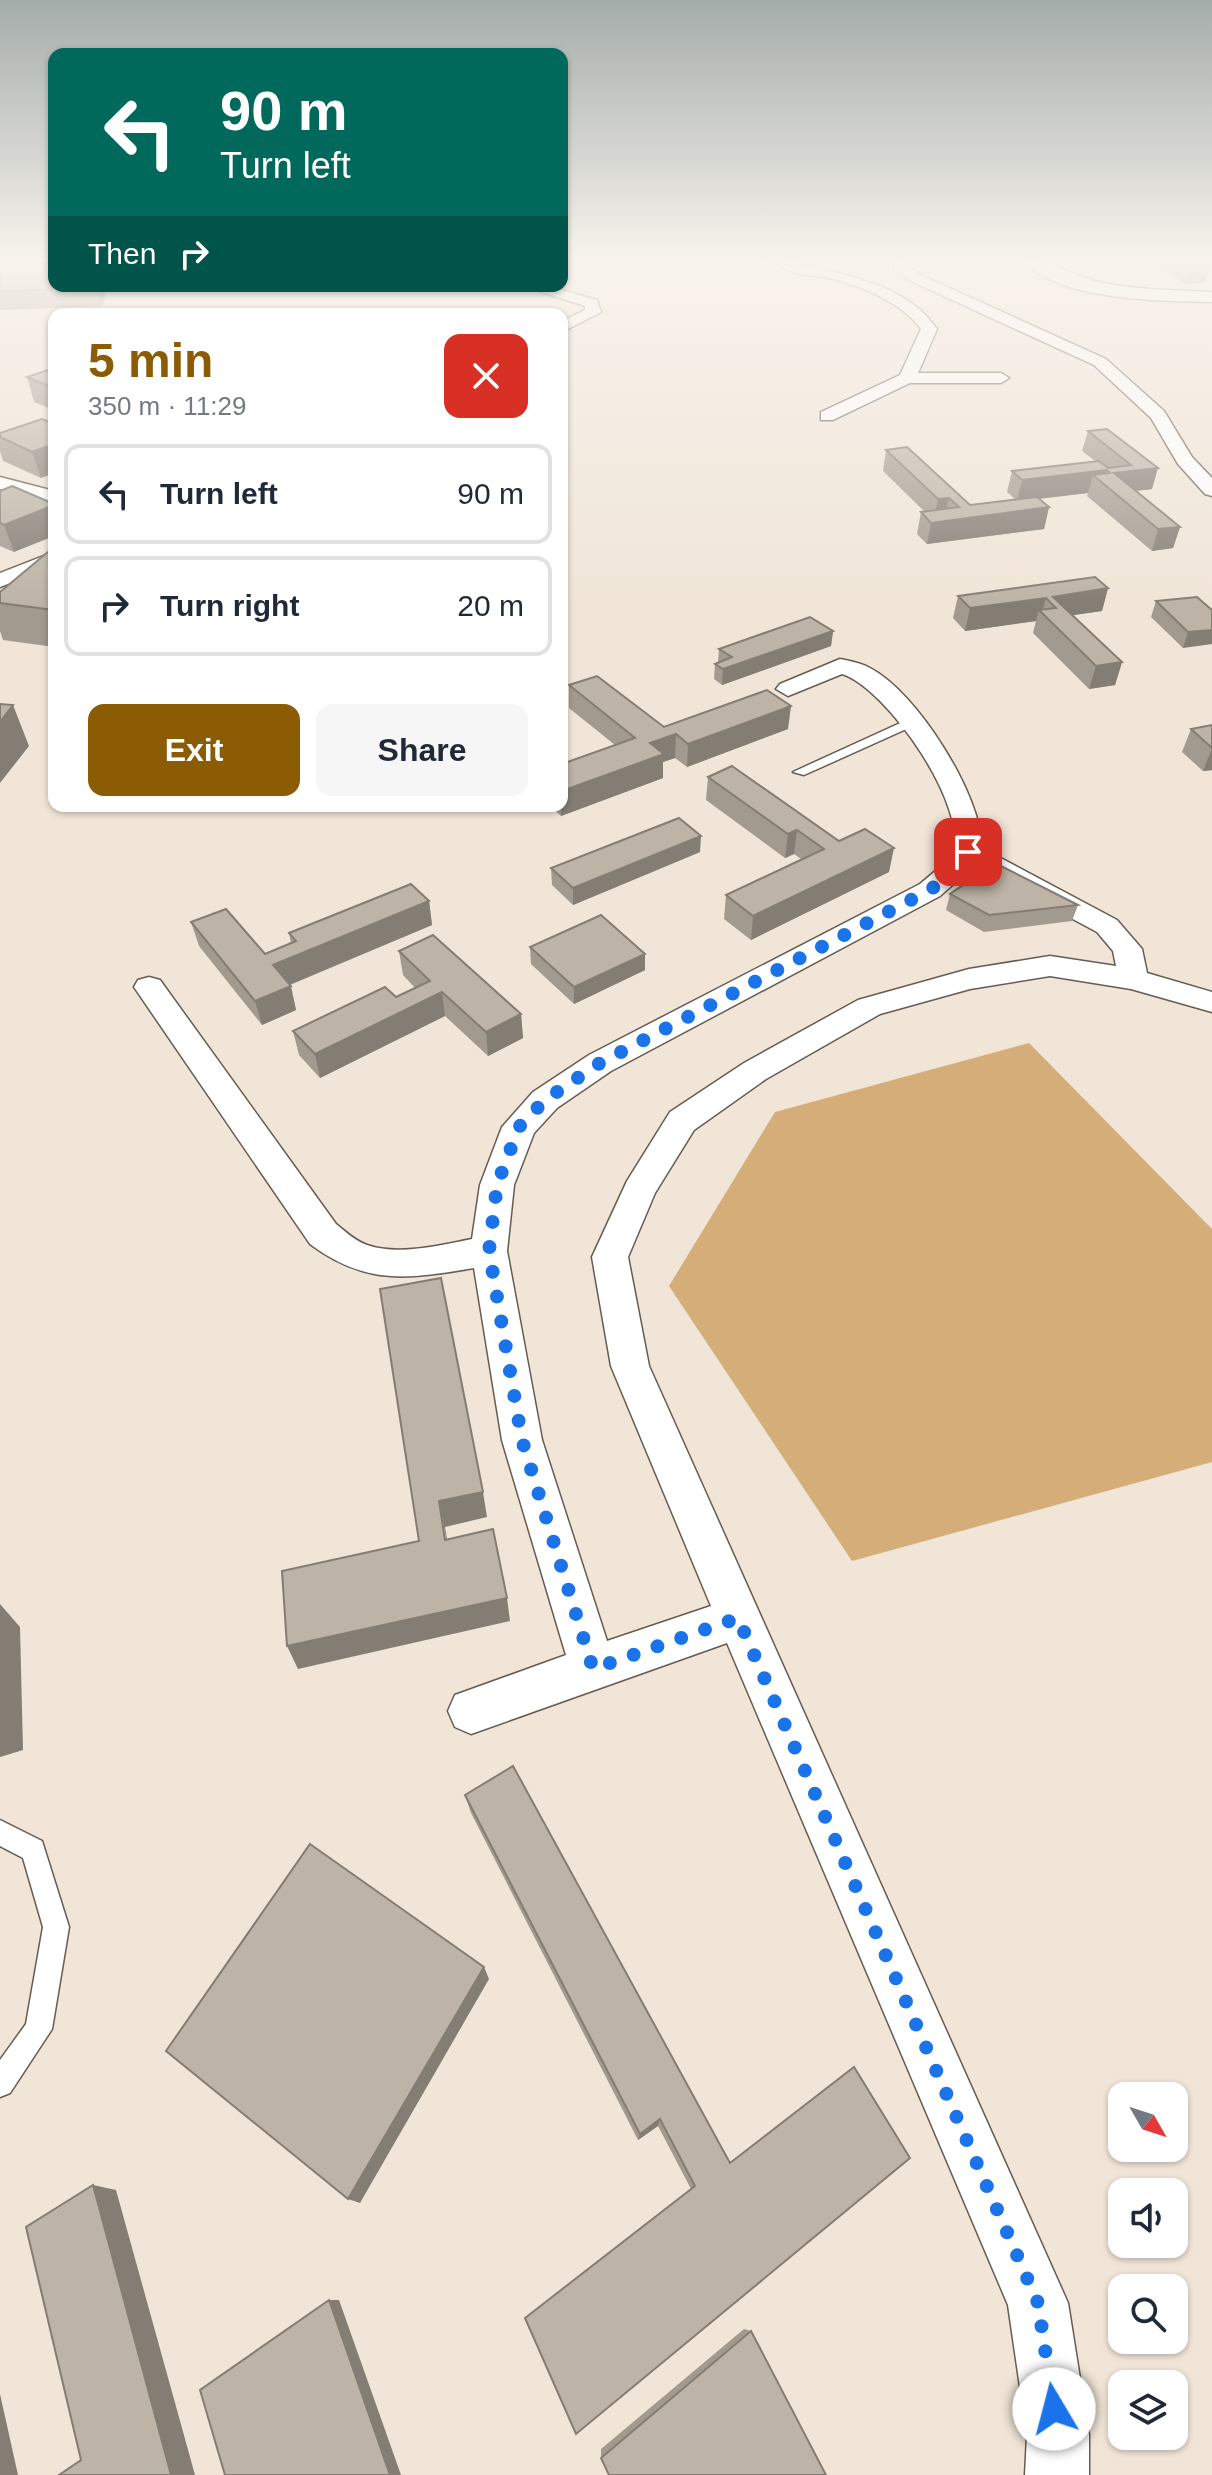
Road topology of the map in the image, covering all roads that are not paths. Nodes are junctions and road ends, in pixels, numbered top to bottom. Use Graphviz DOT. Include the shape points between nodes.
graph roads {
  1 [pos="1115,376"];
  2 [pos="907,378"];
  3 [pos="1001,378"];
  4 [pos="827,416"];
  5 [pos="0,483"];
  6 [pos="1212,490"];
  7 [pos="48,495"];
  8 [pos="48,561"];
  9 [pos="0,581"];
  10 [pos="788,689"];
  11 [pos="909,723"];
  12 [pos="799,772"];
  13 [pos="968,852"];
  14 [pos="1133,979"];
  15 [pos="149,987"];
  16 [pos="1212,1002"];
  17 [pos="489,1251"];
  18 [pos="738,1618"];
  19 [pos="593,1669"];
  20 [pos="471,1711"];
  21 [pos="0,1832"];
  22 [pos="0,2083"];
  23 [pos="1057,2475"];
  1 -- 6 [label="street" via="1158,415 1185,460"];
  2 -- 3 [label="street"];
  2 -- 4 [label="street"];
  5 -- 7 [label="street"];
  8 -- 9 [label="street"];
  10 -- 11 [label="street" via="840,666 863,673"];
  11 -- 12 [label="lane"];
  11 -- 13 [label="street" via="937,758 962,806 970,829"];
  13 -- 14 [label="street" via="1107,926 1127,949"];
  13 -- 17 [label="street" via="953,873 930,890 600,1063 545,1100 519,1127 497,1185"];
  14 -- 16 [label="street"];
  14 -- 18 [label="street" via="1050,966 969,979 869,1007 755,1071 682,1121 639,1190 610,1257 630,1366"];
  15 -- 17 [label="street" via="323,1234 354,1256 384,1262"];
  17 -- 19 [label="street" via="522,1440"];
  18 -- 19 [label="street"];
  18 -- 23 [label="street" via="1038,2303 1058,2435"];
  19 -- 20 [label="street"];
  21 -- 22 [label="lane" via="33,1850 56,1927 39,2029"];
}
